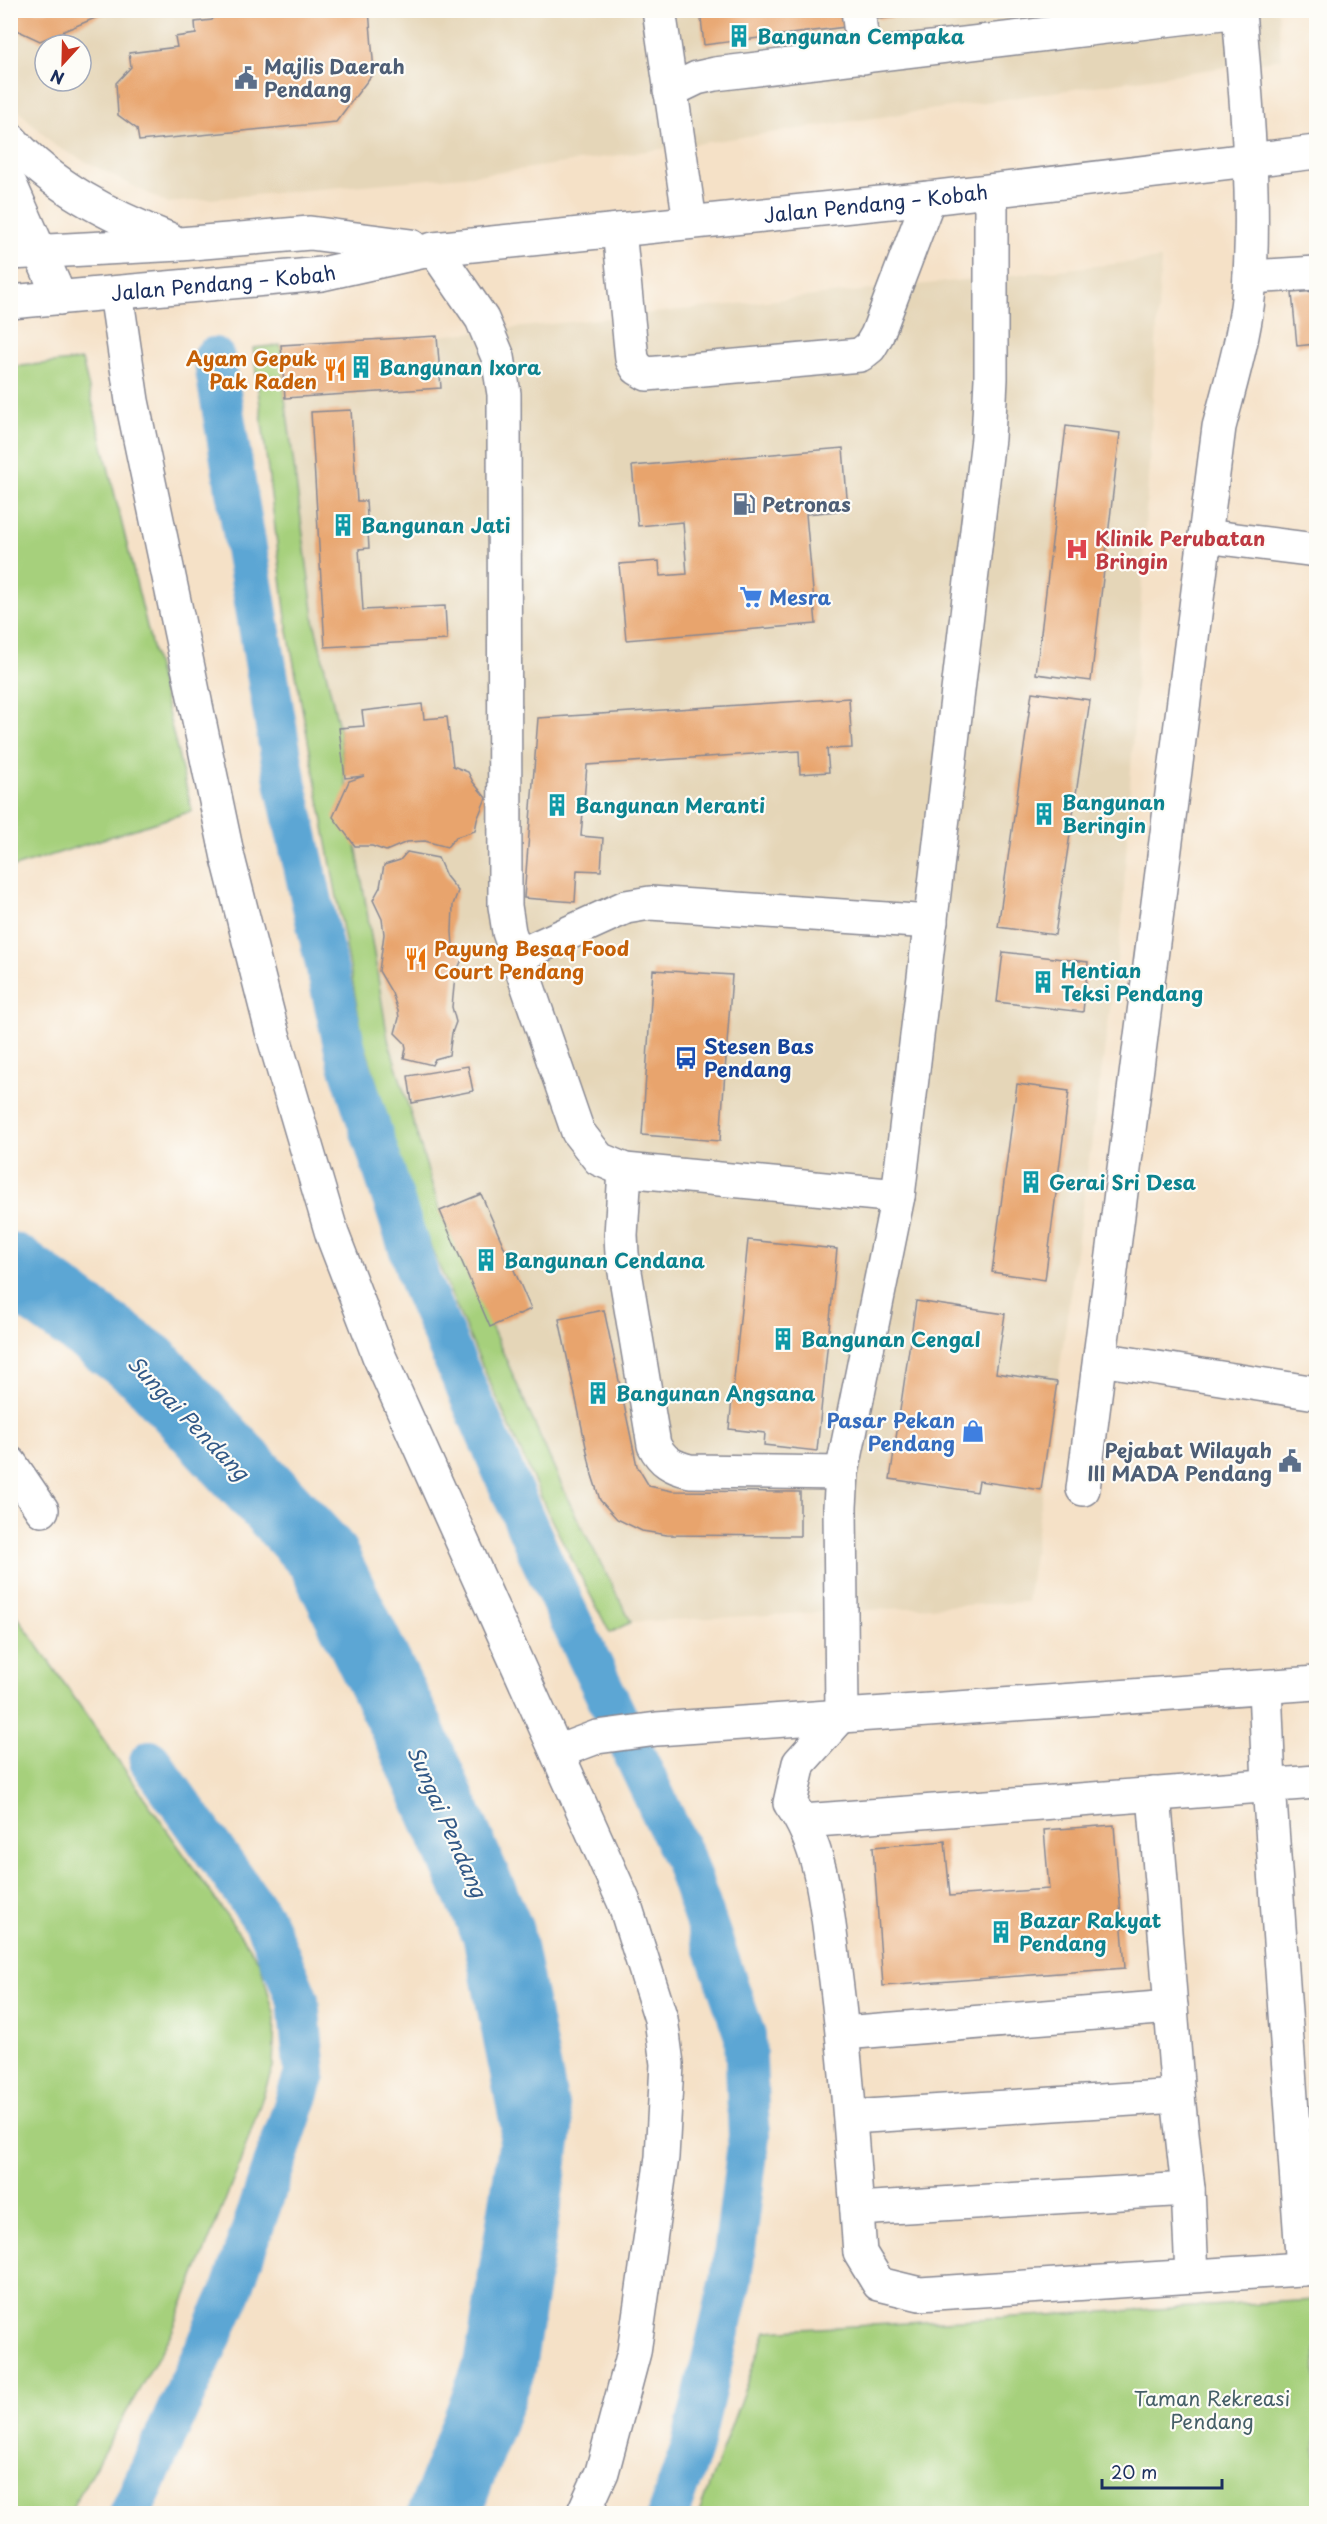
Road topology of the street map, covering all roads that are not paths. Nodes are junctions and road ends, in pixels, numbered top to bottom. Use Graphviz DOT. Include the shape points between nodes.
graph roads {
  1 [pos="659,10"];
  2 [pos="858,10"];
  3 [pos="1239,11"];
  4 [pos="864,57"];
  5 [pos="670,91"];
  6 [pos="10,139"];
  7 [pos="1317,152"];
  8 [pos="1251,160"];
  9 [pos="10,184"];
  10 [pos="991,191"];
  11 [pos="929,198"];
  12 [pos="690,222"];
  13 [pos="620,230"];
  14 [pos="180,244"];
  15 [pos="434,249"];
  16 [pos="25,252"];
  17 [pos="1317,273"];
  18 [pos="1250,277"];
  19 [pos="116,293"];
  20 [pos="60,298"];
  21 [pos="11,302"];
  22 [pos="1205,536"];
  23 [pos="1317,550"];
  24 [pos="931,922"];
  25 [pos="518,956"];
  26 [pos="626,1170"];
  27 [pos="898,1196"];
  28 [pos="1100,1359"];
  29 [pos="1317,1393"];
  30 [pos="10,1463"];
  31 [pos="842,1473"];
  32 [pos="1083,1489"];
  33 [pos="42,1510"];
  34 [pos="1317,1683"];
  35 [pos="1265,1687"];
  36 [pos="842,1715"];
  37 [pos="557,1752"];
  38 [pos="1317,1782"];
  39 [pos="1269,1785"];
  40 [pos="1154,1794"];
  41 [pos="803,1821"];
  42 [pos="1171,2007"];
  43 [pos="843,2033"];
  44 [pos="1178,2096"];
  45 [pos="851,2117"];
  46 [pos="1188,2188"];
  47 [pos="857,2210"];
  48 [pos="1310,2269"];
  49 [pos="1192,2275"];
  50 [pos="583,2514"];
  1 -- 5 [label="street"];
  2 -- 4 [label="street"];
  3 -- 4 [label="street"];
  3 -- 8 [label="street"];
  4 -- 5 [label="street" via="716,74"];
  5 -- 12 [label="street"];
  6 -- 14 [label="street" via="30,161 82,199"];
  7 -- 8 [label="street, Jalan Pendang – Kobah"];
  8 -- 10 [label="street, Jalan Pendang – Kobah"];
  8 -- 18 [label="street"];
  9 -- 16 [label="street"];
  10 -- 11 [label="street, Jalan Pendang – Kobah"];
  10 -- 24 [label="street" via="988,438"];
  11 -- 12 [label="street, Jalan Pendang – Kobah"];
  11 -- 13 [label="street" via="877,335 860,356 647,374 637,368 633,359"];
  12 -- 13 [label="street, Jalan Pendang – Kobah"];
  13 -- 15 [label="street, Jalan Pendang – Kobah"];
  14 -- 15 [label="street, Jalan Pendang – Kobah" via="310,233"];
  14 -- 16 [label="street, Jalan Pendang – Kobah"];
  15 -- 19 [label="street, Jalan Pendang – Kobah" via="322,274"];
  15 -- 25 [label="street" via="482,319 498,357 504,394 506,906 509,932"];
  16 -- 20 [label="street"];
  17 -- 18 [label="street"];
  18 -- 22 [label="street" via="1239,347 1219,427"];
  19 -- 20 [label="street, Jalan Pendang – Kobah"];
  19 -- 37 [label="street" via="132,401 228,858 307,1152 332,1234 379,1356"];
  20 -- 21 [label="street, Jalan Pendang – Kobah"];
  22 -- 23 [label="street"];
  22 -- 28 [label="street"];
  24 -- 25 [label="street" via="650,903 626,907"];
  24 -- 27 [label="street"];
  25 -- 26 [label="street" via="578,1132 599,1159"];
  26 -- 27 [label="street"];
  26 -- 31 [label="street" via="622,1254 654,1445 660,1456 668,1464 690,1471"];
  27 -- 31 [label="street"];
  28 -- 29 [label="street"];
  28 -- 32 [label="street"];
  30 -- 33 [label="street"];
  31 -- 36 [label="street"];
  34 -- 35 [label="street"];
  35 -- 36 [label="street"];
  35 -- 39 [label="street"];
  36 -- 37 [label="street" via="657,1729 597,1737"];
  36 -- 41 [label="street" via="799,1763 790,1803"];
  37 -- 50 [label="street" via="624,1902 661,2019 667,2064 662,2157 634,2352 602,2472"];
  38 -- 39 [label="street"];
  39 -- 40 [label="street"];
  39 -- 48 [label="street"];
  40 -- 41 [label="street"];
  40 -- 42 [label="street"];
  41 -- 43 [label="street" via="823,1880"];
  42 -- 43 [label="street"];
  42 -- 44 [label="street"];
  43 -- 45 [label="street"];
  44 -- 45 [label="street"];
  44 -- 46 [label="street"];
  45 -- 47 [label="street"];
  46 -- 47 [label="street"];
  46 -- 49 [label="street"];
  47 -- 49 [label="street" via="860,2253 879,2284 920,2294"];
  48 -- 49 [label="street"];
}
